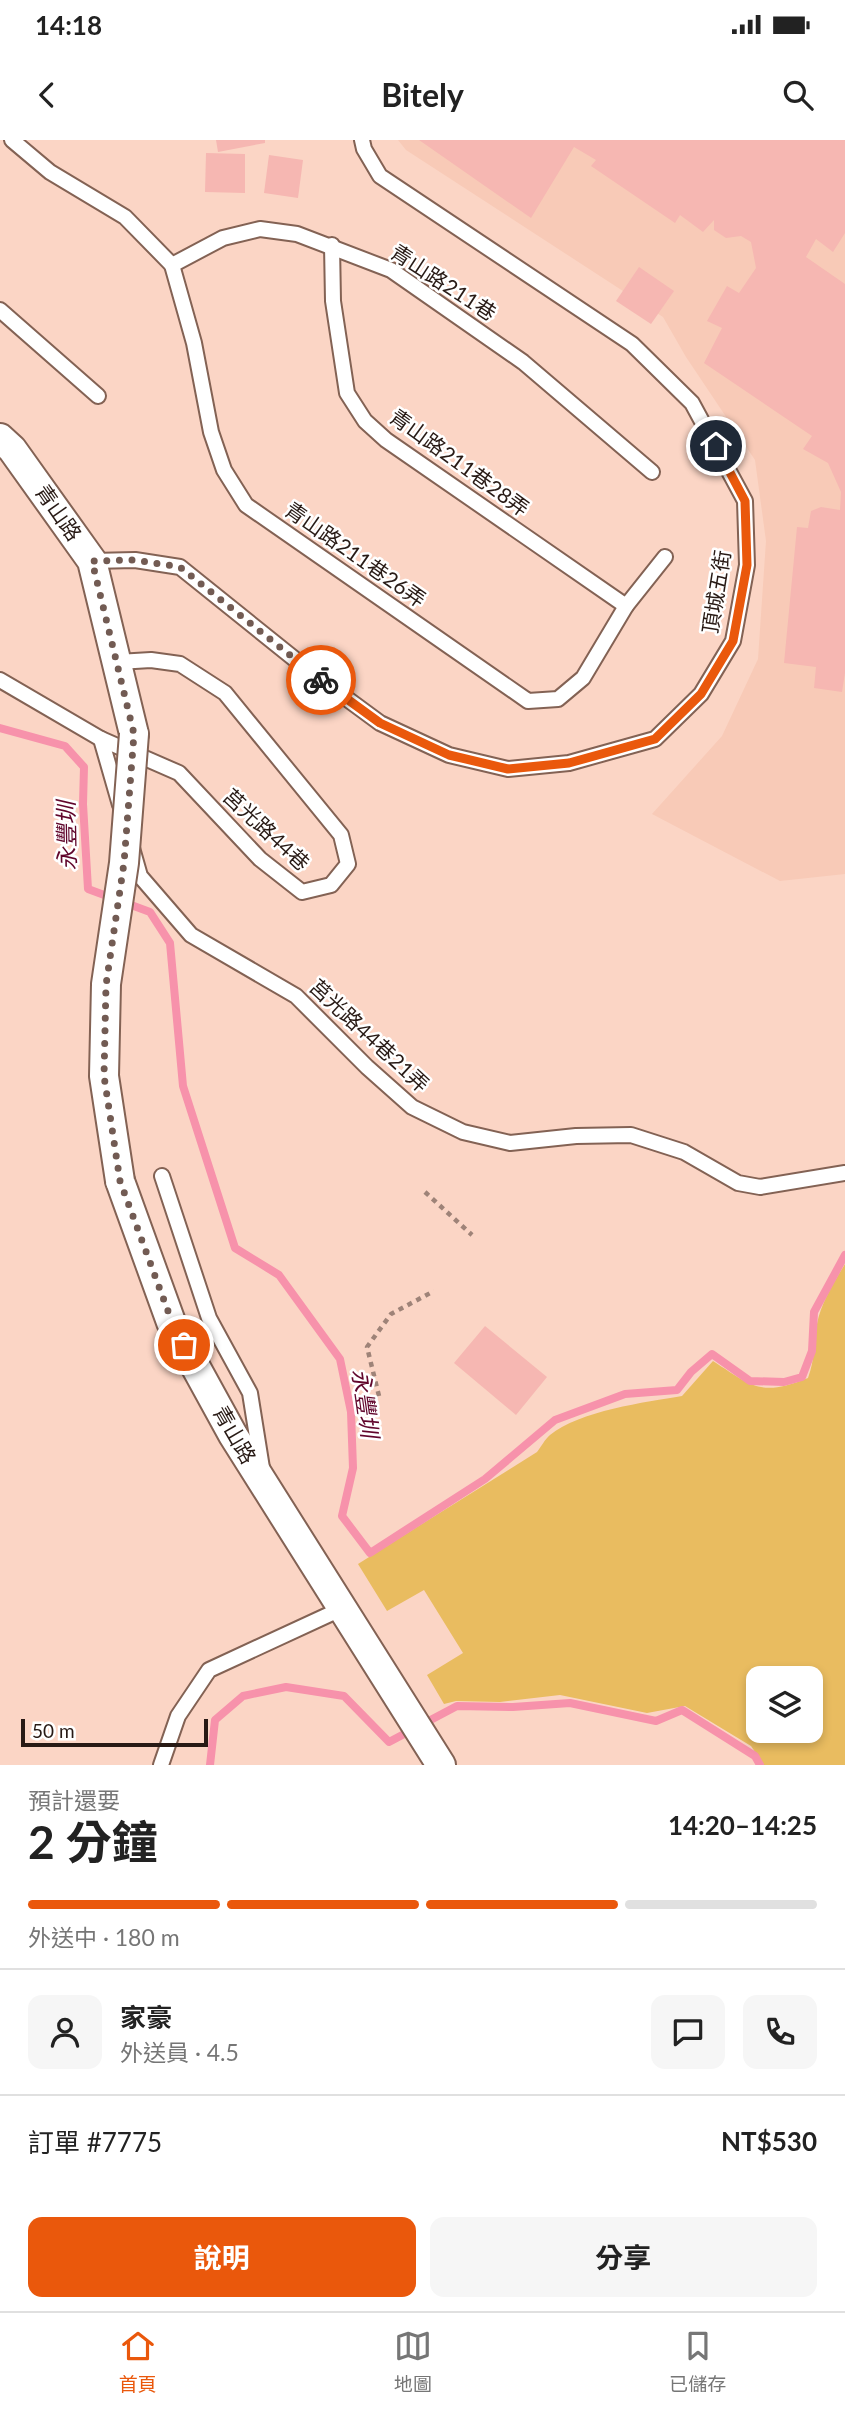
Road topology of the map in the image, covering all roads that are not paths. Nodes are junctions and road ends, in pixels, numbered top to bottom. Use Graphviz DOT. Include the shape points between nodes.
graph roads {
  1 [pos="12,140"];
  2 [pos="362,140"];
  3 [pos="332,246"];
  4 [pos="172,265"];
  5 [pos="0,310"];
  6 [pos="98,396"];
  7 [pos="0,438"];
  8 [pos="652,472"];
  9 [pos="665,557"];
  10 [pos="92,561"];
  11 [pos="626,606"];
  12 [pos="118,662"];
  13 [pos="0,680"];
  14 [pos="101,739"];
  15 [pos="845,1173"];
  16 [pos="162,1176"];
  17 [pos="264,1486"];
  18 [pos="341,1609"];
  19 [pos="161,1765"];
  20 [pos="441,1765"];
  1 -- 4 [label="lane" via="50,172 125,217"];
  2 -- 10 [label="lane, 頂城五街" via="380,176 632,344 692,403 745,501 747,565 733,641 701,694 655,739 569,763 508,769 449,755 380,723 180,567 135,560"];
  3 -- 4 [label="lane, 青山路211巷" via="298,234 260,229 223,237"];
  3 -- 8 [label="lane, 青山路211巷" via="391,270 523,362"];
  3 -- 11 [label="lane, 青山路211巷28弄" via="334,301 347,393 365,421"];
  4 -- 11 [label="lane, 青山路211巷26弄" via="194,343 211,432 224,470 246,505 528,701 558,699 583,677"];
  5 -- 6 [label="lane"];
  7 -- 10 [label="street, 青山路"];
  9 -- 11 [label="lane"];
  10 -- 12 [label="street, 青山路"];
  12 -- 14 [label="lane, 莒光路44巷" via="180,664 225,693 341,835 348,864 331,885 302,892 260,859 179,774"];
  12 -- 17 [label="street, 青山路, bridge" via="134,734 124,863 106,985 104,1076 120,1181 172,1322"];
  13 -- 14 [label="lane"];
  14 -- 15 [label="lane, 莒光路44巷21弄" via="140,876 191,936 296,996 412,1107 463,1132 510,1143 631,1135 684,1152 738,1182 760,1188"];
  16 -- 17 [label="lane" via="209,1318 250,1393"];
  17 -- 18 [label="street, 青山路"];
  18 -- 19 [label="lane" via="209,1670 178,1716"];
  18 -- 20 [label="street, 青山路"];
}
